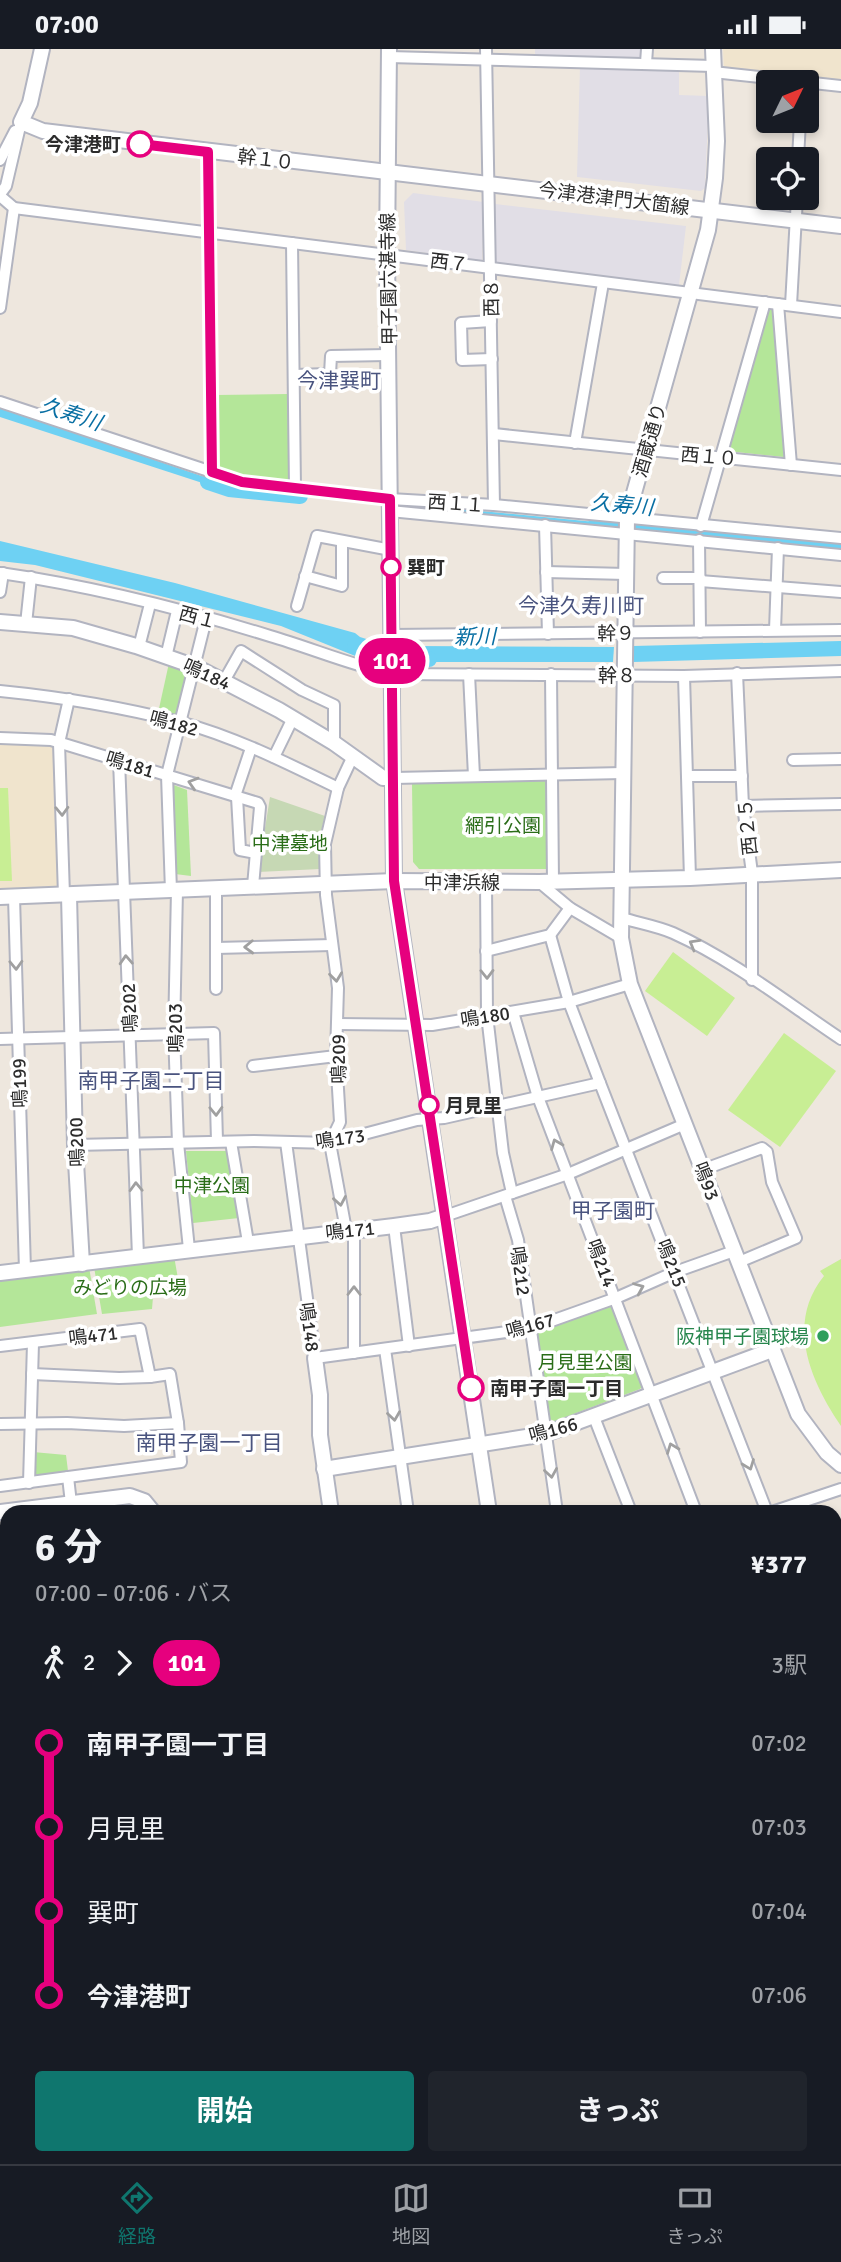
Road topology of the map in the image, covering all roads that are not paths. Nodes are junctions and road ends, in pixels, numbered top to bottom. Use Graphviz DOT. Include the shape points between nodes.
graph roads {
  1 [pos="42,49"];
  2 [pos="486,49"];
  3 [pos="647,49"];
  4 [pos="713,49"];
  5 [pos="386,52"];
  6 [pos="486,61"];
  7 [pos="646,63"];
  8 [pos="713,69"];
  9 [pos="756,75"];
  10 [pos="819,83"];
  11 [pos="841,86"];
  12 [pos="22,122"];
  13 [pos="208,152"];
  14 [pos="0,160"];
  15 [pos="387,173"];
  16 [pos="489,184"];
  17 [pos="0,195"];
  18 [pos="15,208"];
  19 [pos="712,210"];
  20 [pos="796,210"];
  21 [pos="796,221"];
  22 [pos="841,226"];
  23 [pos="208,233"];
  24 [pos="292,243"];
  25 [pos="387,254"];
  26 [pos="490,267"];
  27 [pos="603,283"];
  28 [pos="690,292"];
  29 [pos="765,302"];
  30 [pos="778,304"];
  31 [pos="790,305"];
  32 [pos="0,308"];
  33 [pos="841,312"];
  34 [pos="491,321"];
  35 [pos="388,355"];
  36 [pos="492,359"];
  37 [pos="294,375"];
  38 [pos="0,402"];
  39 [pos="494,434"];
  40 [pos="575,443"];
  41 [pos="646,450"];
  42 [pos="720,456"];
  43 [pos="791,465"];
  44 [pos="841,470"];
  45 [pos="212,472"];
  46 [pos="295,488"];
  47 [pos="390,505"];
  48 [pos="494,505"];
  49 [pos="545,525"];
  50 [pos="627,526"];
  51 [pos="701,526"];
  52 [pos="841,538"];
  53 [pos="699,540"];
  54 [pos="342,541"];
  55 [pos="778,548"];
  56 [pos="391,550"];
  57 [pos="841,555"];
  58 [pos="546,572"];
  59 [pos="1,573"];
  60 [pos="626,574"];
  61 [pos="305,576"];
  62 [pos="31,577"];
  63 [pos="663,578"];
  64 [pos="700,579"];
  65 [pos="776,586"];
  66 [pos="0,592"];
  67 [pos="841,592"];
  68 [pos="150,604"];
  69 [pos="297,606"];
  70 [pos="177,611"];
  71 [pos="206,619"];
  72 [pos="0,622"];
  73 [pos="26,624"];
  74 [pos="841,630"];
  75 [pos="775,631"];
  76 [pos="699,632"];
  77 [pos="548,634"];
  78 [pos="392,638"];
  79 [pos="624,638"];
  80 [pos="139,647"];
  81 [pos="166,657"];
  82 [pos="196,667"];
  83 [pos="392,670"];
  84 [pos="624,671"];
  85 [pos="841,671"];
  86 [pos="737,673"];
  87 [pos="470,674"];
  88 [pos="551,674"];
  89 [pos="684,676"];
  90 [pos="224,681"];
  91 [pos="0,691"];
  92 [pos="69,699"];
  93 [pos="293,718"];
  94 [pos="181,723"];
  95 [pos="0,738"];
  96 [pos="59,743"];
  97 [pos="334,743"];
  98 [pos="251,748"];
  99 [pos="353,756"];
  100 [pos="274,757"];
  101 [pos="793,759"];
  102 [pos="841,759"];
  103 [pos="119,760"];
  104 [pos="622,773"];
  105 [pos="552,774"];
  106 [pos="167,775"];
  107 [pos="474,776"];
  108 [pos="687,776"];
  109 [pos="742,776"];
  110 [pos="394,778"];
  111 [pos="338,788"];
  112 [pos="236,797"];
  113 [pos="841,804"];
  114 [pos="743,806"];
  115 [pos="256,853"];
  116 [pos="841,870"];
  117 [pos="752,873"];
  118 [pos="691,878"];
  119 [pos="621,879"];
  120 [pos="394,881"];
  121 [pos="486,881"];
  122 [pos="546,881"];
  123 [pos="325,885"];
  124 [pos="253,886"];
  125 [pos="216,888"];
  126 [pos="174,890"];
  127 [pos="123,893"];
  128 [pos="67,895"];
  129 [pos="7,897"];
  130 [pos="570,908"];
  131 [pos="622,918"];
  132 [pos="550,935"];
  133 [pos="621,938"];
  134 [pos="332,945"];
  135 [pos="216,948"];
  136 [pos="486,951"];
  137 [pos="752,980"];
  138 [pos="630,984"];
  139 [pos="216,989"];
  140 [pos="569,1002"];
  141 [pos="513,1012"];
  142 [pos="487,1016"];
  143 [pos="337,1024"];
  144 [pos="417,1024"];
  145 [pos="174,1033"];
  146 [pos="130,1034"];
  147 [pos="72,1036"];
  148 [pos="0,1039"];
  149 [pos="18,1039"];
  150 [pos="841,1039"];
  151 [pos="336,1056"];
  152 [pos="253,1066"];
  153 [pos="600,1083"];
  154 [pos="538,1097"];
  155 [pos="498,1105"];
  156 [pos="431,1119"];
  157 [pos="685,1123"];
  158 [pos="217,1141"];
  159 [pos="231,1142"];
  160 [pos="286,1142"];
  161 [pos="178,1143"];
  162 [pos="330,1143"];
  163 [pos="75,1145"];
  164 [pos="135,1145"];
  165 [pos="626,1150"];
  166 [pos="702,1170"];
  167 [pos="568,1174"];
  168 [pos="509,1195"];
  169 [pos="445,1216"];
  170 [pos="394,1226"];
  171 [pos="350,1230"];
  172 [pos="297,1236"];
  173 [pos="248,1242"];
  174 [pos="190,1249"];
  175 [pos="138,1256"];
  176 [pos="737,1257"];
  177 [pos="82,1264"];
  178 [pos="25,1270"];
  179 [pos="676,1272"];
  180 [pos="0,1273"];
  181 [pos="616,1298"];
  182 [pos="529,1329"];
  183 [pos="464,1339"];
  184 [pos="33,1343"];
  185 [pos="0,1346"];
  186 [pos="409,1346"];
  187 [pos="385,1349"];
  188 [pos="772,1350"];
  189 [pos="354,1353"];
  190 [pos="315,1358"];
  191 [pos="713,1372"];
  192 [pos="32,1374"];
  193 [pos="149,1377"];
  194 [pos="652,1396"];
  195 [pos="594,1417"];
  196 [pos="178,1423"];
  197 [pos="0,1424"];
  198 [pos="30,1424"];
  199 [pos="545,1434"];
  200 [pos="479,1443"];
  201 [pos="400,1457"];
  202 [pos="841,1465"];
  203 [pos="324,1469"];
  204 [pos="68,1477"];
  205 [pos="29,1483"];
  206 [pos="0,1486"];
  207 [pos="841,1489"];
  208 [pos="71,1505"];
  209 [pos="82,1505"];
  210 [pos="147,1505"];
  211 [pos="330,1505"];
  212 [pos="407,1505"];
  213 [pos="488,1505"];
  214 [pos="557,1505"];
  215 [pos="628,1505"];
  216 [pos="693,1505"];
  217 [pos="767,1505"];
  218 [pos="792,1505"];
  1 -- 12 [label="street"];
  2 -- 6 [label="street, 西８"];
  3 -- 7 [label="street"];
  4 -- 8 [label="street, 酒蔵通り"];
  5 -- 6 [label="street"];
  5 -- 15 [label="street, 甲子園六湛寺線"];
  6 -- 7 [label="street"];
  6 -- 16 [label="street, 西８"];
  7 -- 8 [label="street"];
  8 -- 9 [label="street"];
  8 -- 19 [label="street, 酒蔵通り" via="717,141"];
  10 -- 11 [label="street"];
  12 -- 13 [label="street, 幹１０" via="43,131"];
  12 -- 14 [label="street"];
  12 -- 17 [label="street"];
  13 -- 15 [label="street, 幹１０"];
  13 -- 23 [label="street"];
  15 -- 16 [label="street, 今津港津門大箇線"];
  15 -- 25 [label="street, 甲子園六湛寺線"];
  16 -- 19 [label="street, 今津港津門大箇線"];
  16 -- 26 [label="street, 西８"];
  17 -- 18 [label="street"];
  18 -- 23 [label="street, 西７"];
  18 -- 32 [label="street"];
  19 -- 21 [label="street, 今津港津門大箇線"];
  19 -- 28 [label="street, 酒蔵通り"];
  20 -- 21 [label="street"];
  21 -- 22 [label="street, 今津港津門大箇線"];
  21 -- 31 [label="street"];
  23 -- 24 [label="street, 西７"];
  23 -- 45 [label="street"];
  24 -- 25 [label="street, 西７"];
  24 -- 37 [label="street"];
  25 -- 26 [label="street, 西７"];
  25 -- 35 [label="street, 甲子園六湛寺線"];
  26 -- 27 [label="street, 西７"];
  26 -- 34 [label="street, 西８"];
  27 -- 28 [label="street, 西７"];
  27 -- 40 [label="street"];
  28 -- 29 [label="street, 西７"];
  28 -- 41 [label="street, 酒蔵通り"];
  29 -- 30 [label="street, 西７"];
  29 -- 42 [label="street"];
  30 -- 31 [label="street, 西７"];
  30 -- 43 [label="street"];
  31 -- 33 [label="street, 西７"];
  34 -- 36 [label="street, 西８"];
  34 -- 36 [label="street" via="461,323 462,360"];
  35 -- 37 [label="street" via="331,356 330,374"];
  35 -- 47 [label="street, 甲子園六湛寺線"];
  36 -- 39 [label="street, 西８"];
  37 -- 46 [label="street"];
  38 -- 45 [label="street, 西１１"];
  39 -- 40 [label="street, 西１０"];
  39 -- 48 [label="street, 西８"];
  40 -- 41 [label="street, 西１０"];
  41 -- 42 [label="street, 西１０"];
  41 -- 50 [label="street, 酒蔵通り"];
  42 -- 43 [label="street, 西１０"];
  42 -- 51 [label="street"];
  43 -- 44 [label="street, 西１０"];
  45 -- 46 [label="street, 西１１" via="242,482"];
  46 -- 47 [label="street, 西１１"];
  47 -- 48 [label="street, 西１１"];
  47 -- 49 [label="street"];
  47 -- 56 [label="street, 甲子園六湛寺線"];
  48 -- 50 [label="street, 西１１"];
  49 -- 50 [label="street"];
  49 -- 58 [label="street"];
  50 -- 51 [label="street, 西１１"];
  50 -- 53 [label="street"];
  50 -- 60 [label="street, 酒蔵通り"];
  51 -- 52 [label="street, 西１１"];
  53 -- 55 [label="street"];
  53 -- 64 [label="street"];
  54 -- 56 [label="street"];
  54 -- 61 [label="street" via="317,536"];
  54 -- 61 [label="street" via="342,586"];
  55 -- 57 [label="street"];
  55 -- 65 [label="street"];
  56 -- 78 [label="street, 甲子園六湛寺線"];
  58 -- 60 [label="street"];
  58 -- 77 [label="street"];
  59 -- 62 [label="street, 西１"];
  59 -- 66 [label="street"];
  60 -- 79 [label="street, 酒蔵通り"];
  61 -- 69 [label="street"];
  62 -- 68 [label="street, 西１"];
  62 -- 73 [label="street"];
  63 -- 64 [label="street"];
  64 -- 65 [label="street"];
  64 -- 76 [label="street"];
  65 -- 67 [label="street"];
  65 -- 75 [label="street"];
  68 -- 70 [label="street, 西１"];
  68 -- 80 [label="street"];
  70 -- 71 [label="street, 西１"];
  70 -- 81 [label="street"];
  71 -- 82 [label="street, 鳴203"];
  71 -- 83 [label="street, 西１" via="369,669"];
  72 -- 73 [label="street, 鳴184"];
  73 -- 80 [label="street, 鳴184" via="73,628"];
  74 -- 75 [label="street, 幹９"];
  75 -- 76 [label="street, 幹９"];
  76 -- 79 [label="street, 幹９"];
  77 -- 78 [label="street, 幹９"];
  77 -- 79 [label="street, 幹９"];
  78 -- 83 [label="street, 甲子園六湛寺線"];
  79 -- 84 [label="street, 酒蔵通り"];
  80 -- 81 [label="street, 鳴184"];
  81 -- 82 [label="street, 鳴184"];
  82 -- 90 [label="street, 鳴184"];
  82 -- 94 [label="street, 鳴203"];
  83 -- 87 [label="street, 幹８"];
  83 -- 110 [label="street, 甲子園六湛寺線"];
  84 -- 88 [label="street, 幹８"];
  84 -- 89 [label="street, 幹８"];
  84 -- 104 [label="street, 酒蔵通り"];
  85 -- 86 [label="street, 幹８"];
  86 -- 89 [label="street, 幹８"];
  86 -- 109 [label="street, 西２５"];
  87 -- 88 [label="street, 幹８"];
  87 -- 107 [label="street"];
  88 -- 105 [label="street"];
  89 -- 108 [label="street"];
  90 -- 93 [label="street, 鳴184"];
  90 -- 97 [label="street" via="241,651 334,705"];
  91 -- 92 [label="street, 鳴182"];
  92 -- 94 [label="street, 鳴182"];
  92 -- 96 [label="street"];
  93 -- 97 [label="street, 鳴184"];
  93 -- 100 [label="street"];
  94 -- 98 [label="street, 鳴182"];
  94 -- 106 [label="street, 鳴203"];
  95 -- 96 [label="street, 鳴181"];
  96 -- 103 [label="street, 鳴181"];
  96 -- 128 [label="street, one-way"];
  97 -- 99 [label="street, 鳴184"];
  98 -- 100 [label="street, 鳴182"];
  98 -- 112 [label="street"];
  99 -- 110 [label="street, 鳴184" via="383,778"];
  99 -- 111 [label="street, 鳴209"];
  100 -- 111 [label="street, 鳴182"];
  101 -- 102 [label="street"];
  103 -- 106 [label="street, 鳴181"];
  103 -- 127 [label="street, 鳴202"];
  104 -- 105 [label="street"];
  104 -- 119 [label="street, 酒蔵通り"];
  105 -- 107 [label="street"];
  105 -- 122 [label="street"];
  112 -- 106 [label="street, 鳴181, one-way"];
  106 -- 126 [label="street, 鳴203"];
  107 -- 110 [label="street"];
  108 -- 109 [label="street"];
  108 -- 118 [label="street"];
  109 -- 114 [label="street, 西２５"];
  110 -- 120 [label="street, 甲子園六湛寺線"];
  111 -- 123 [label="street, 鳴209" via="325,844"];
  112 -- 115 [label="street" via="240,850"];
  112 -- 115 [label="street, 鳴181" via="260,807"];
  113 -- 114 [label="street"];
  114 -- 117 [label="street, 西２５"];
  115 -- 124 [label="street"];
  116 -- 117 [label="street, 中津浜線"];
  117 -- 118 [label="street, 中津浜線"];
  117 -- 137 [label="street, 西２５"];
  118 -- 119 [label="street, 中津浜線"];
  119 -- 122 [label="street, 中津浜線"];
  119 -- 131 [label="street, 鳴93"];
  120 -- 121 [label="street, 中津浜線"];
  120 -- 123 [label="street, 中津浜線"];
  120 -- 144 [label="street, 甲子園六湛寺線"];
  121 -- 122 [label="street, 中津浜線"];
  121 -- 136 [label="street, 鳴212"];
  122 -- 130 [label="street"];
  123 -- 124 [label="street, 中津浜線"];
  123 -- 134 [label="street, 鳴209"];
  124 -- 125 [label="street, 中津浜線"];
  125 -- 126 [label="street, 中津浜線"];
  125 -- 135 [label="street"];
  126 -- 127 [label="street, 中津浜線"];
  126 -- 145 [label="street, 鳴203"];
  127 -- 128 [label="street, 中津浜線"];
  146 -- 127 [label="street, 鳴202, one-way"];
  128 -- 129 [label="street, 中津浜線"];
  128 -- 147 [label="street, 鳴200"];
  129 -- 149 [label="street, 鳴199, one-way"];
  130 -- 132 [label="street"];
  130 -- 133 [label="street"];
  131 -- 133 [label="street, 鳴93"];
  137 -- 131 [label="street, one-way" via="670,932"];
  132 -- 136 [label="street"];
  132 -- 140 [label="street, 鳴215"];
  133 -- 138 [label="street, 鳴93"];
  134 -- 135 [label="street, one-way"];
  134 -- 143 [label="street, 鳴209, one-way"];
  135 -- 139 [label="street"];
  136 -- 142 [label="street, 鳴212, one-way"];
  137 -- 150 [label="street"];
  138 -- 140 [label="street, 鳴180"];
  138 -- 157 [label="street, 鳴93"];
  140 -- 141 [label="street, 鳴180"];
  140 -- 153 [label="street, 鳴215"];
  141 -- 142 [label="street, 鳴180"];
  141 -- 154 [label="street, 鳴214"];
  142 -- 144 [label="street, 鳴180"];
  142 -- 155 [label="street, 鳴212"];
  143 -- 144 [label="street, 鳴180"];
  143 -- 151 [label="street, 鳴209"];
  144 -- 156 [label="street, 甲子園六湛寺線"];
  145 -- 146 [label="street"];
  145 -- 158 [label="street, one-way" via="214,1033"];
  145 -- 161 [label="street, 鳴203"];
  146 -- 147 [label="street"];
  146 -- 164 [label="street, 鳴202"];
  147 -- 149 [label="street"];
  147 -- 163 [label="street, 鳴200"];
  148 -- 149 [label="street"];
  149 -- 178 [label="street, 鳴199"];
  151 -- 152 [label="street"];
  151 -- 162 [label="street, 鳴209" via="340,1122"];
  153 -- 154 [label="street, 鳴173"];
  153 -- 165 [label="street, 鳴215"];
  154 -- 155 [label="street, 鳴173"];
  167 -- 154 [label="street, 鳴214, one-way"];
  155 -- 156 [label="street, 鳴173"];
  155 -- 168 [label="street, 鳴212"];
  156 -- 162 [label="street, 鳴173"];
  156 -- 169 [label="street, 甲子園六湛寺線"];
  157 -- 165 [label="street, 鳴171"];
  157 -- 166 [label="street, 鳴93"];
  158 -- 159 [label="street, 鳴173"];
  158 -- 161 [label="street, 鳴173"];
  159 -- 160 [label="street, 鳴173"];
  159 -- 173 [label="street"];
  160 -- 162 [label="street, 鳴173"];
  160 -- 172 [label="street, 鳴148"];
  161 -- 164 [label="street, 鳴173"];
  161 -- 174 [label="street, 鳴203"];
  162 -- 171 [label="street, 鳴209, one-way"];
  163 -- 164 [label="street, 鳴173"];
  163 -- 177 [label="street, 鳴200"];
  175 -- 164 [label="street, 鳴202, one-way"];
  165 -- 167 [label="street, 鳴171"];
  165 -- 179 [label="street, 鳴215"];
  166 -- 176 [label="street, 鳴93"];
  166 -- 176 [label="street, 鳴167" via="762,1148 767,1152 776,1193 796,1238"];
  167 -- 168 [label="street, 鳴171"];
  167 -- 181 [label="street, 鳴214"];
  168 -- 169 [label="street, 鳴171"];
  168 -- 182 [label="street, 鳴212"];
  169 -- 170 [label="street, 鳴171"];
  169 -- 183 [label="street, 甲子園六湛寺線"];
  170 -- 171 [label="street, 鳴171"];
  170 -- 186 [label="street"];
  171 -- 172 [label="street, 鳴171"];
  189 -- 171 [label="street, 鳴209, one-way"];
  172 -- 173 [label="street, 鳴171"];
  172 -- 190 [label="street, 鳴148"];
  173 -- 174 [label="street, 鳴171"];
  174 -- 175 [label="street, 鳴171"];
  175 -- 177 [label="street, 鳴171"];
  176 -- 179 [label="street, 鳴167"];
  176 -- 188 [label="street, 鳴93"];
  177 -- 178 [label="street, 鳴171"];
  178 -- 180 [label="street, 鳴171"];
  181 -- 179 [label="street, 鳴167, one-way"];
  179 -- 191 [label="street, 鳴215"];
  181 -- 182 [label="street, 鳴167"];
  181 -- 194 [label="street, 鳴214"];
  182 -- 183 [label="street, 鳴167"];
  182 -- 199 [label="street, 鳴212"];
  183 -- 186 [label="street, 鳴167"];
  183 -- 200 [label="street, 甲子園六湛寺線"];
  184 -- 185 [label="street, 鳴471"];
  184 -- 192 [label="street"];
  184 -- 193 [label="street, 鳴471" via="140,1329"];
  186 -- 187 [label="street, 鳴167"];
  187 -- 189 [label="street, 鳴167"];
  187 -- 201 [label="street, one-way"];
  188 -- 191 [label="street, 鳴166"];
  188 -- 202 [label="street, 鳴93" via="798,1414"];
  189 -- 190 [label="street, 鳴167"];
  190 -- 203 [label="street, 鳴148"];
  191 -- 194 [label="street, 鳴166"];
  191 -- 217 [label="street, 鳴215, one-way"];
  192 -- 193 [label="street"];
  192 -- 198 [label="street"];
  193 -- 196 [label="street" via="170,1374"];
  194 -- 195 [label="street, 鳴166"];
  216 -- 194 [label="street, 鳴214, one-way"];
  195 -- 199 [label="street, 鳴166"];
  195 -- 215 [label="street"];
  196 -- 198 [label="street"];
  196 -- 204 [label="street" via="181,1462"];
  197 -- 198 [label="street"];
  198 -- 205 [label="street"];
  199 -- 200 [label="street, 鳴166"];
  199 -- 214 [label="street, 鳴212, one-way"];
  200 -- 201 [label="street, 鳴166"];
  200 -- 213 [label="street, 甲子園六湛寺線"];
  201 -- 203 [label="street, 鳴166"];
  201 -- 212 [label="street"];
  203 -- 211 [label="street, 鳴148"];
  204 -- 205 [label="street"];
  204 -- 208 [label="street"];
  205 -- 206 [label="street"];
  207 -- 218 [label="street"];
  209 -- 210 [label="street" via="130,1496"];
}
